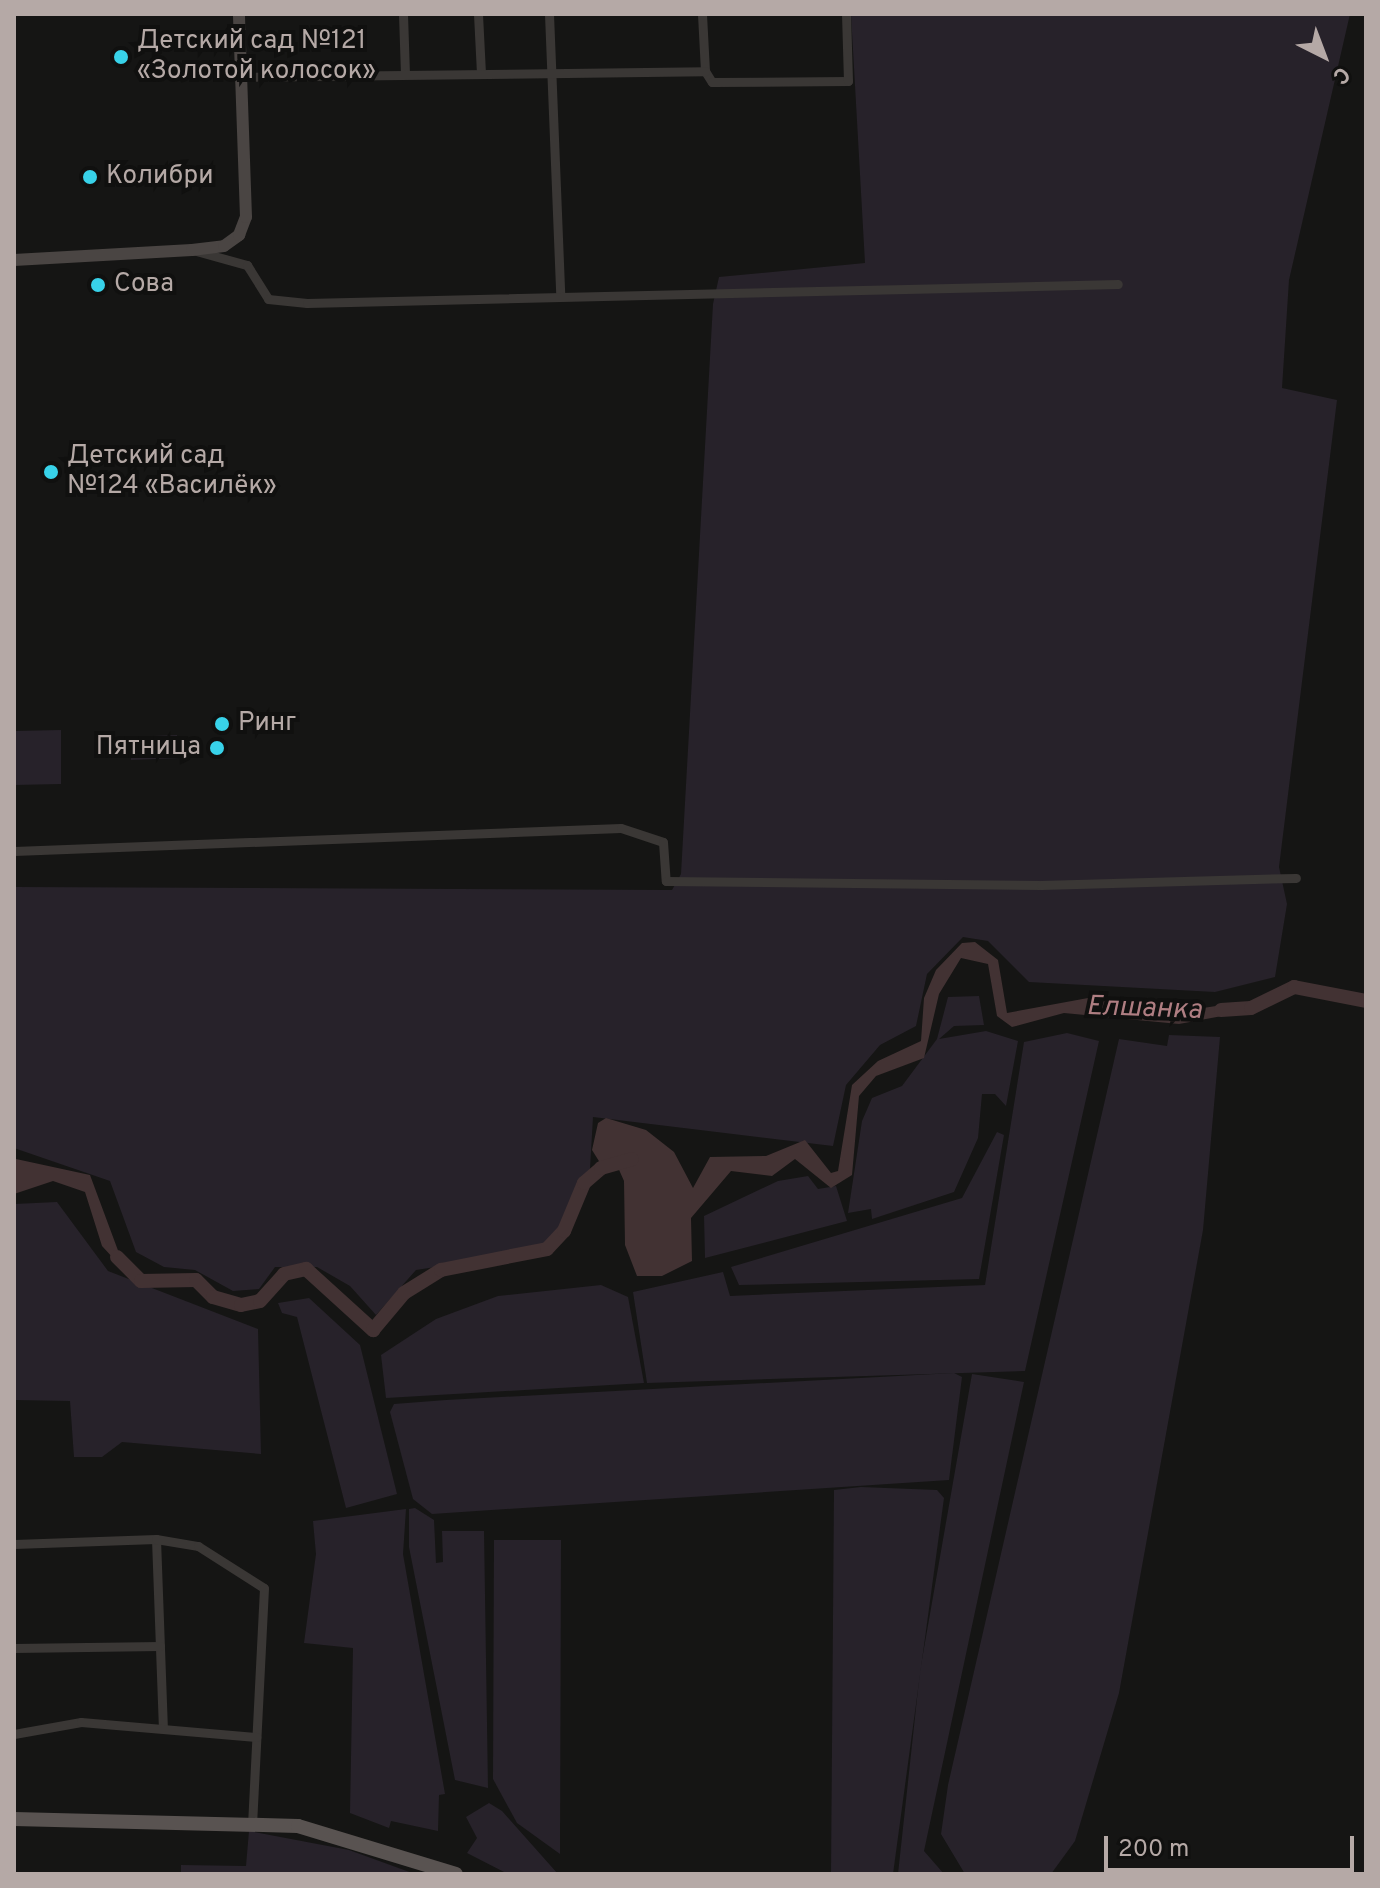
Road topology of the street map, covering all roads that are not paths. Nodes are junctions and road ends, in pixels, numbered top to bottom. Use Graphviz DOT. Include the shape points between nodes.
graph roads {
  1 [pos="239,14"];
  2 [pos="403,14"];
  3 [pos="478,14"];
  4 [pos="549,14"];
  5 [pos="702,14"];
  6 [pos="846,14"];
  7 [pos="705,71"];
  8 [pos="552,72"];
  9 [pos="481,73"];
  10 [pos="405,74"];
  11 [pos="241,77"];
  12 [pos="192,250"];
  13 [pos="14,260"];
  14 [pos="1118,284"];
  15 [pos="560,293"];
  16 [pos="14,851"];
  17 [pos="1296,878"];
  18 [pos="156,1539"];
  19 [pos="14,1544"];
  20 [pos="160,1646"];
  21 [pos="14,1648"];
  22 [pos="163,1727"];
  23 [pos="14,1734"];
  24 [pos="256,1737"];
  25 [pos="14,1819"];
  26 [pos="252,1822"];
  27 [pos="456,1874"];
  1 -- 11 [label="street"];
  2 -- 10 [label="street"];
  3 -- 9 [label="street"];
  4 -- 8 [label="street"];
  5 -- 7 [label="street"];
  6 -- 7 [label="street" via="848,81 712,82"];
  7 -- 8 [label="street"];
  8 -- 9 [label="street"];
  8 -- 15 [label="street"];
  9 -- 10 [label="street"];
  10 -- 11 [label="street"];
  11 -- 12 [label="street" via="246,217 224,246"];
  12 -- 13 [label="street"];
  12 -- 15 [label="street" via="247,265 268,299"];
  14 -- 15 [label="street"];
  16 -- 17 [label="street" via="183,849 241,840 621,828 663,842 666,881 1041,885"];
  18 -- 19 [label="street"];
  18 -- 20 [label="street"];
  18 -- 24 [label="street" via="198,1546 264,1588"];
  20 -- 21 [label="street"];
  20 -- 22 [label="street"];
  22 -- 23 [label="street" via="81,1722"];
  22 -- 24 [label="street"];
  24 -- 26 [label="street"];
  25 -- 26 [label="main road"];
  26 -- 27 [label="main road" via="355,1838"];
}
